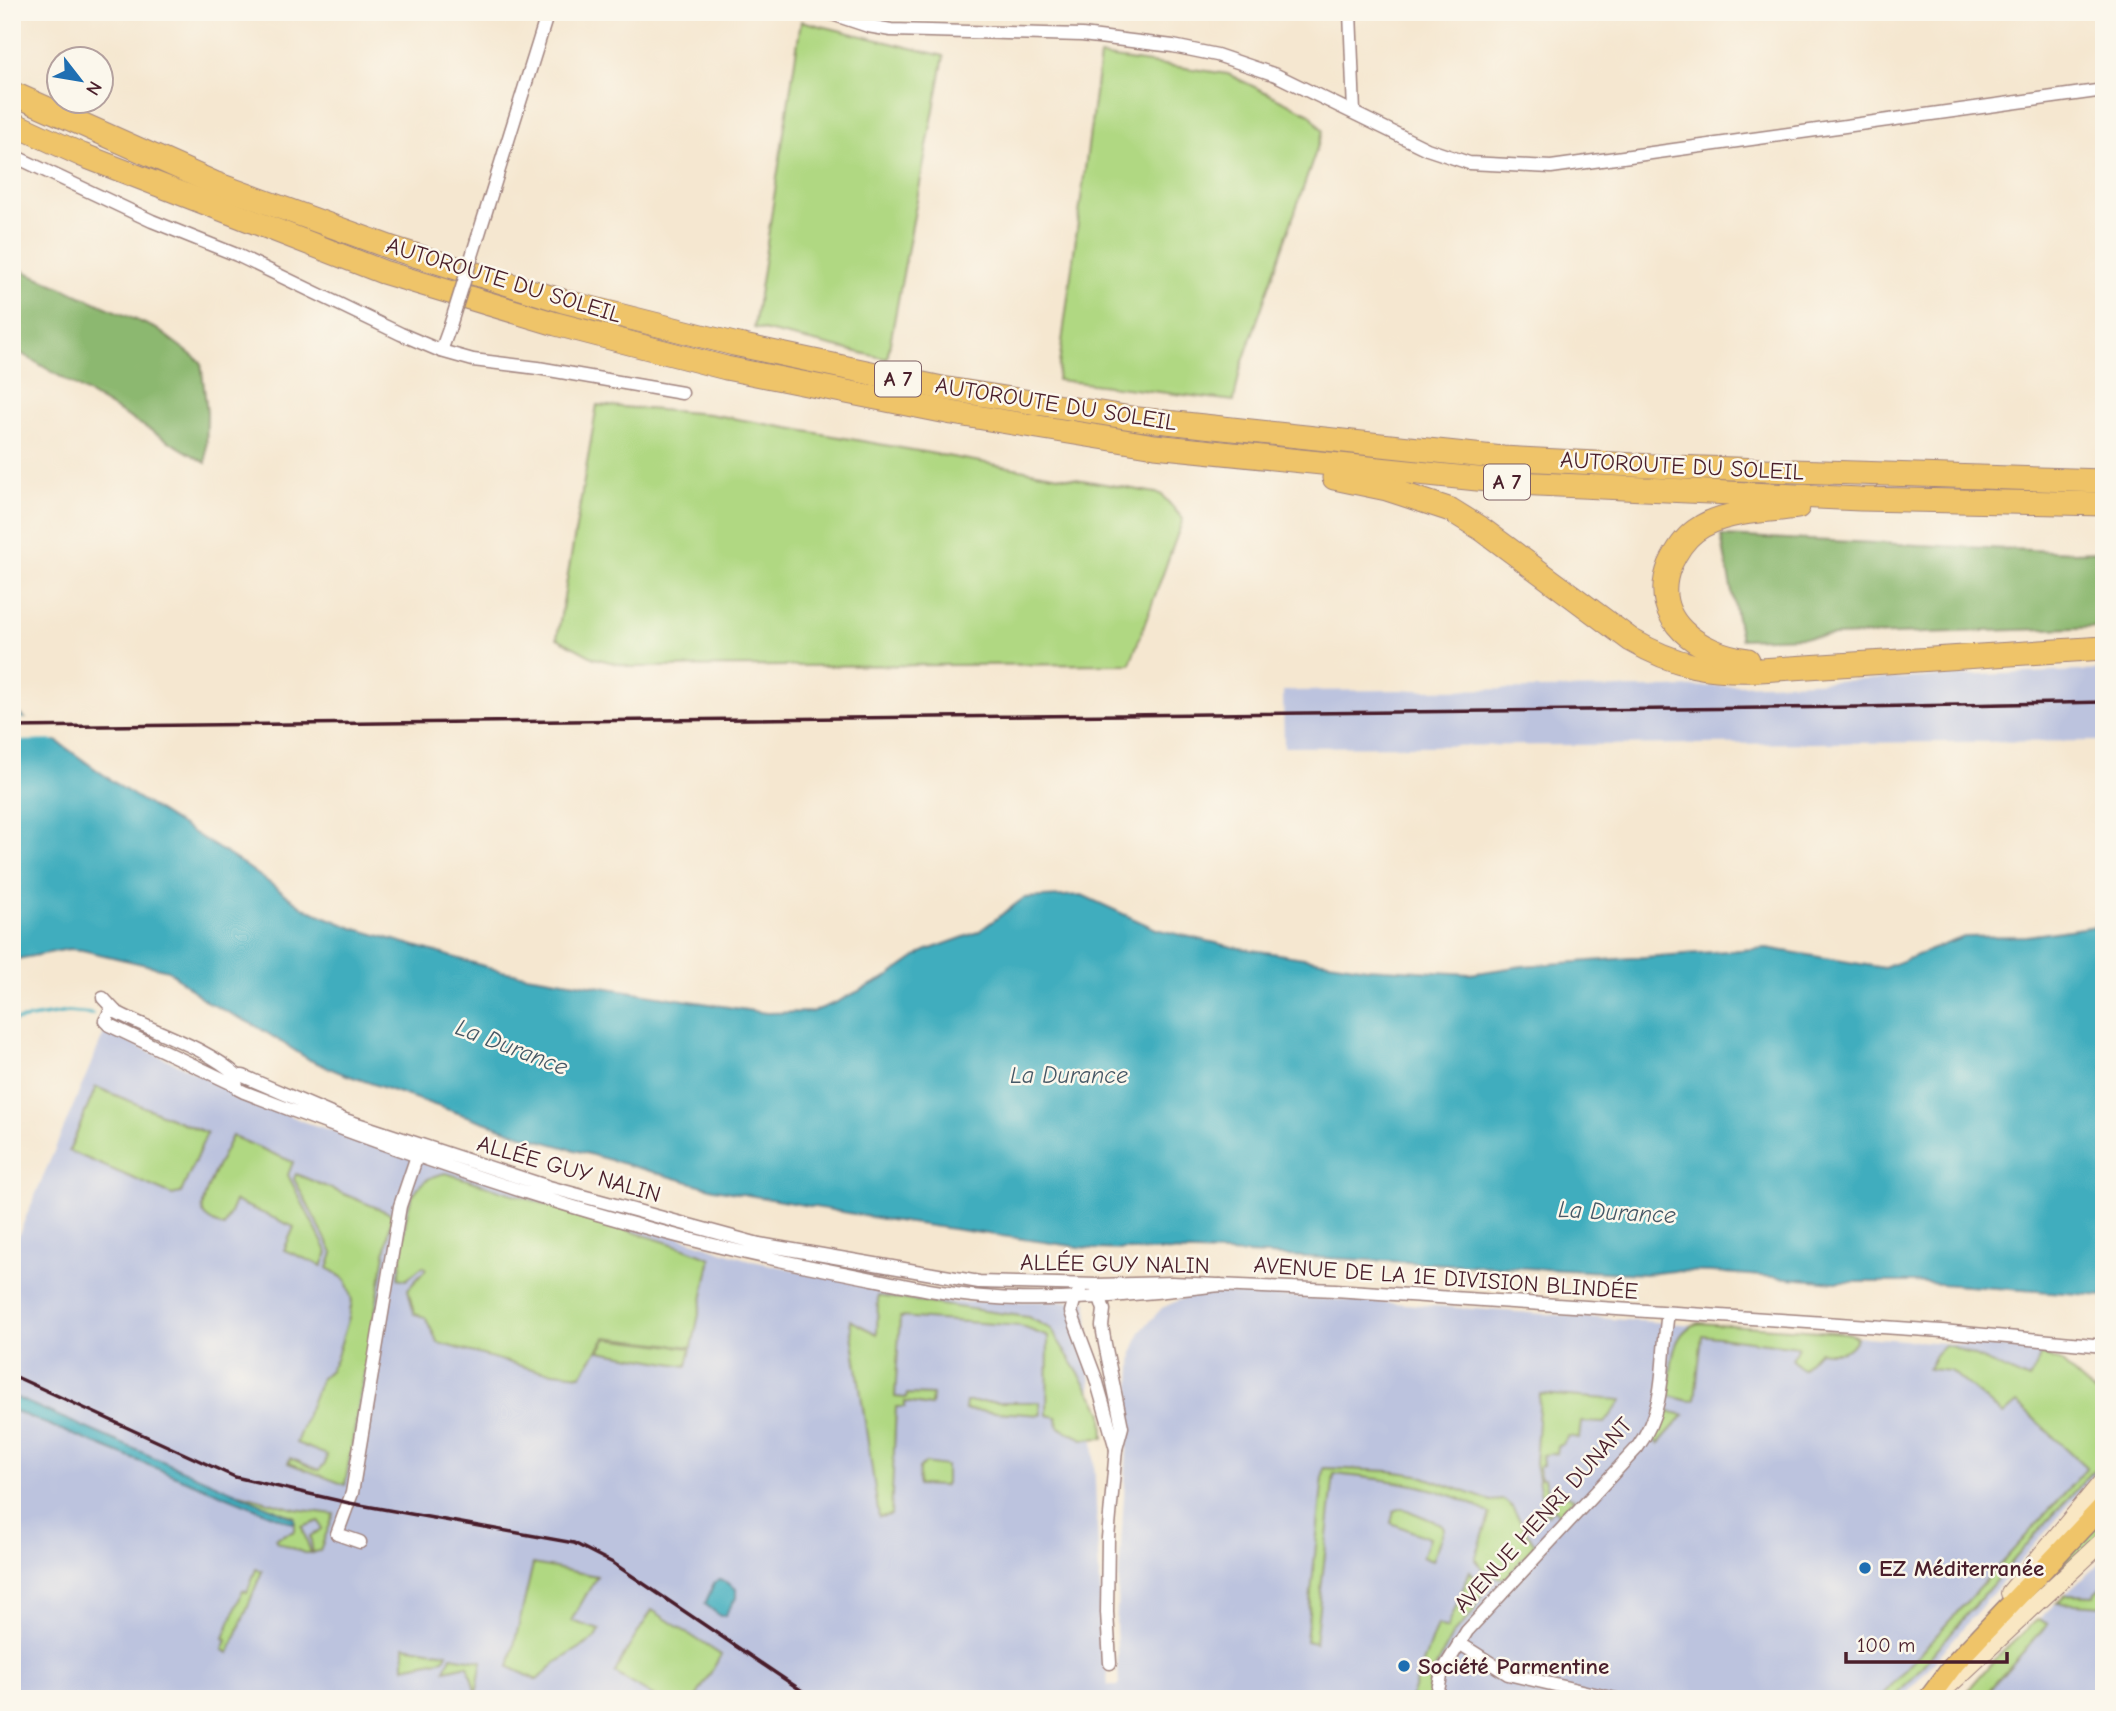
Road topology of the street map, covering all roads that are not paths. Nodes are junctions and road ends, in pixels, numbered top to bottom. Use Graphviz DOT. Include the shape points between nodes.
graph roads {
  1 [pos="548,12"];
  2 [pos="826,12"];
  3 [pos="1350,12"];
  4 [pos="2104,90"];
  5 [pos="12,93"];
  6 [pos="1354,112"];
  7 [pos="12,123"];
  8 [pos="12,155"];
  9 [pos="441,351"];
  10 [pos="682,393"];
  11 [pos="1155,446"];
  12 [pos="2104,468"];
  13 [pos="1826,473"];
  14 [pos="2104,481"];
  15 [pos="1860,499"];
  16 [pos="2104,504"];
  17 [pos="2104,639"];
  18 [pos="2104,648"];
  19 [pos="103,998"];
  20 [pos="418,1152"];
  21 [pos="1221,1285"];
  22 [pos="1094,1288"];
  23 [pos="1122,1294"];
  24 [pos="1075,1297"];
  25 [pos="1048,1298"];
  26 [pos="1104,1310"];
  27 [pos="1071,1311"];
  28 [pos="1668,1313"];
  29 [pos="2104,1346"];
  30 [pos="1116,1449"];
  31 [pos="2104,1479"];
  32 [pos="2104,1505"];
  33 [pos="2104,1540"];
  34 [pos="360,1542"];
  35 [pos="1459,1643"];
  36 [pos="1110,1663"];
  37 [pos="1955,1663"];
  38 [pos="1436,1699"];
  39 [pos="1616,1699"];
  40 [pos="1920,1699"];
  41 [pos="1930,1699"];
  1 -- 9 [label="street, bridge"];
  2 -- 6 [label="street" via="891,30 1082,35 1173,46 1258,67"];
  3 -- 6 [label="street"];
  4 -- 6 [label="street" via="1551,167 1469,163 1427,149"];
  5 -- 13 [label="highway, AUTOROUTE DU SOLEIL / A 7" via="214,183 392,248 563,301 942,388 1138,419 1503,458"];
  7 -- 11 [label="highway, AUTOROUTE DU SOLEIL / A 7" via="82,155 383,272 556,324 753,374"];
  8 -- 9 [label="street"];
  9 -- 10 [label="street"];
  11 -- 15 [label="highway, AUTOROUTE DU SOLEIL / A 7" via="1516,483"];
  11 -- 18 [label="highway" via="1206,461 1347,480 1451,510 1632,640 1681,664 1760,670"];
  12 -- 13 [label="highway" via="1927,464"];
  13 -- 14 [label="highway, AUTOROUTE DU SOLEIL / A 7"];
  15 -- 16 [label="highway, AUTOROUTE DU SOLEIL / A 7"];
  15 -- 17 [label="highway" via="1726,516 1696,530 1677,549 1666,575 1665,600 1673,620 1700,646 1760,661"];
  19 -- 20 [label="street, ALLÉE GUY NALIN" via="116,1012 228,1067 237,1080 243,1076"];
  20 -- 22 [label="street, ALLÉE GUY NALIN" via="759,1244 979,1282"];
  20 -- 25 [label="street, ALLÉE GUY NALIN" via="538,1198 746,1254 954,1294"];
  20 -- 34 [label="street" via="400,1206 352,1493 337,1534"];
  21 -- 22 [label="street, ALLÉE GUY NALIN"];
  21 -- 23 [label="street, ALLÉE GUY NALIN"];
  21 -- 28 [label="street, AVENUE DE LA 1E DIVISION BLINDÉE"];
  22 -- 23 [label="street, ALLÉE GUY NALIN"];
  22 -- 24 [label="street"];
  22 -- 24 [label="street, ALLÉE GUY NALIN"];
  22 -- 26 [label="street"];
  23 -- 26 [label="street"];
  24 -- 25 [label="street, ALLÉE GUY NALIN"];
  24 -- 27 [label="street"];
  25 -- 27 [label="street"];
  26 -- 30 [label="street" via="1102,1326 1122,1427"];
  27 -- 30 [label="street"];
  28 -- 29 [label="street, AVENUE DE LA 1E DIVISION BLINDÉE"];
  28 -- 35 [label="street, AVENUE HENRI DUNANT" via="1660,1401 1647,1434"];
  30 -- 36 [label="street" via="1108,1538"];
  31 -- 37 [label="main road"];
  32 -- 37 [label="main road"];
  33 -- 41 [label="main road" via="1940,1695"];
  35 -- 38 [label="street, AVENUE HENRI DUNANT" via="1442,1672"];
  35 -- 39 [label="street" via="1508,1674"];
  37 -- 40 [label="main road"];
  37 -- 41 [label="main road"];
}
